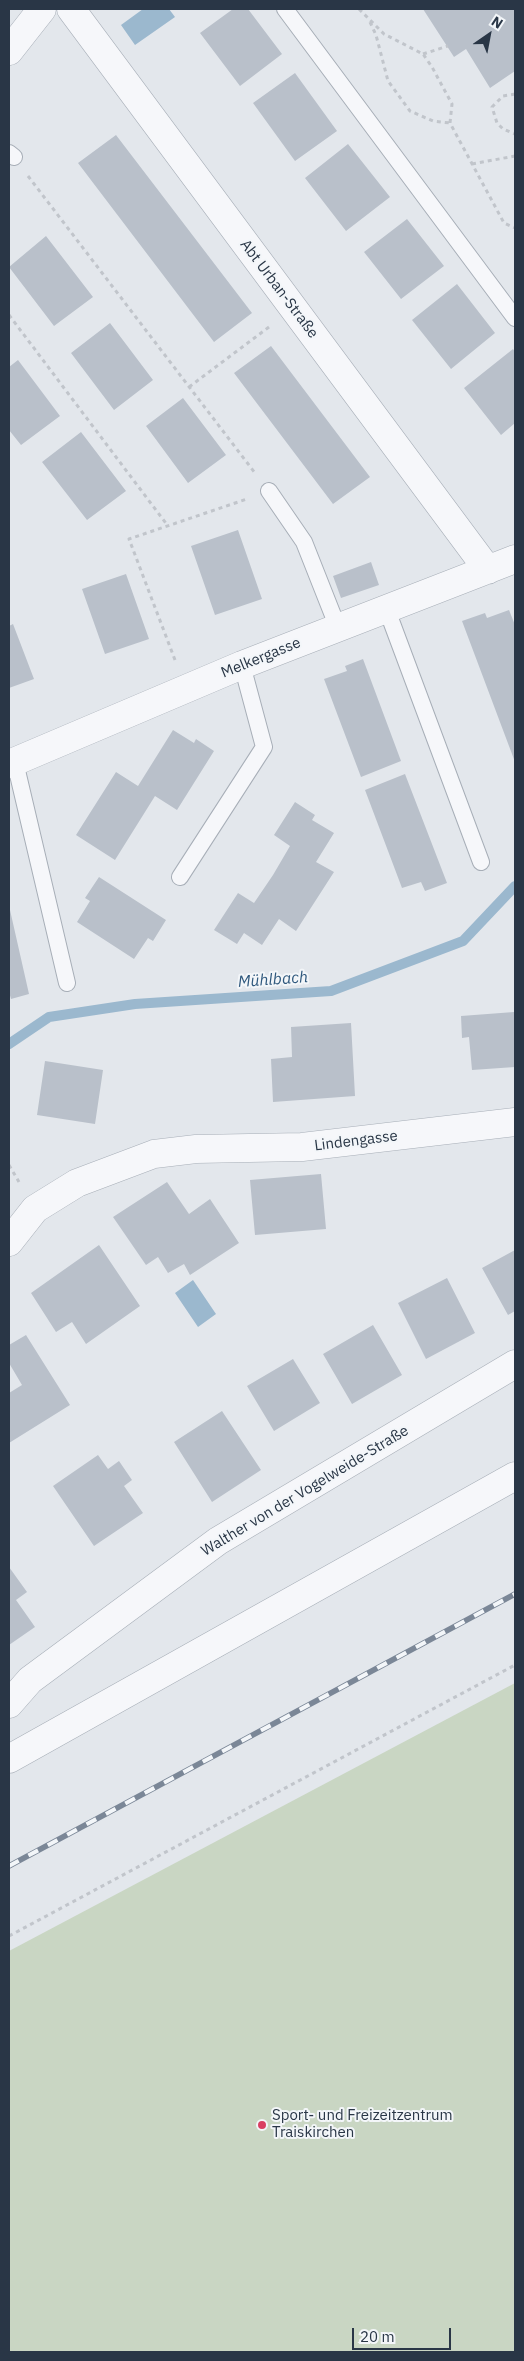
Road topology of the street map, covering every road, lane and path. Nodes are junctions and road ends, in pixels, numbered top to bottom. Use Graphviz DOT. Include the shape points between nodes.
graph roads {
  1 [pos="42,9"];
  2 [pos="71,9"];
  3 [pos="285,9"];
  4 [pos="359,9"];
  5 [pos="364,9"];
  6 [pos="368,18"];
  7 [pos="448,46"];
  8 [pos="9,51"];
  9 [pos="423,54"];
  10 [pos="515,94"];
  11 [pos="450,123"];
  12 [pos="515,134"];
  13 [pos="11,155"];
  14 [pos="515,156"];
  15 [pos="472,164"];
  16 [pos="515,228"];
  17 [pos="294,309"];
  18 [pos="9,316"];
  19 [pos="515,318"];
  20 [pos="189,386"];
  21 [pos="269,491"];
  22 [pos="168,526"];
  23 [pos="515,559"];
  24 [pos="488,570"];
  25 [pos="387,610"];
  26 [pos="338,628"];
  27 [pos="242,665"];
  28 [pos="185,689"];
  29 [pos="12,763"];
  30 [pos="481,862"];
  31 [pos="180,877"];
  32 [pos="66,983"];
  33 [pos="515,1122"];
  34 [pos="9,1242"];
  35 [pos="515,1364"];
  36 [pos="515,1476"];
  37 [pos="515,1665"];
  38 [pos="9,1704"];
  39 [pos="9,1759"];
  40 [pos="9,1936"];
  1 -- 8 [label="street"];
  2 -- 17 [label="street, Abt Urban-Straße"];
  3 -- 19 [label="lane"];
  4 -- 6 [label="path"];
  5 -- 6 [label="path"];
  6 -- 9 [label="path" via="384,34"];
  6 -- 11 [label="path" via="376,34 388,81 410,111 433,122"];
  7 -- 9 [label="path"];
  9 -- 11 [label="path" via="452,104"];
  10 -- 12 [label="path" via="503,96 492,108 497,123"];
  11 -- 15 [label="path"];
  13 -- 20 [label="path"];
  14 -- 15 [label="path"];
  15 -- 16 [label="path" via="504,223"];
  17 -- 20 [label="path"];
  17 -- 24 [label="street, Abt Urban-Straße"];
  18 -- 22 [label="path"];
  20 -- 21 [label="path"];
  21 -- 22 [label="path"];
  21 -- 26 [label="lane" via="304,542"];
  22 -- 28 [label="path" via="129,539"];
  23 -- 24 [label="street, Melkergasse"];
  24 -- 25 [label="street, Melkergasse"];
  25 -- 26 [label="street, Melkergasse"];
  25 -- 30 [label="lane"];
  26 -- 27 [label="street, Melkergasse"];
  27 -- 28 [label="street, Melkergasse"];
  27 -- 31 [label="lane" via="264,747"];
  28 -- 29 [label="street, Melkergasse"];
  29 -- 32 [label="lane"];
  33 -- 34 [label="street, Lindengasse" via="302,1147 196,1149 154,1154 76,1183 35,1209"];
  35 -- 38 [label="street, Walther von der Vogelweide-Straße" via="218,1541 30,1680"];
  36 -- 39 [label="street"];
  37 -- 40 [label="path"];
}
